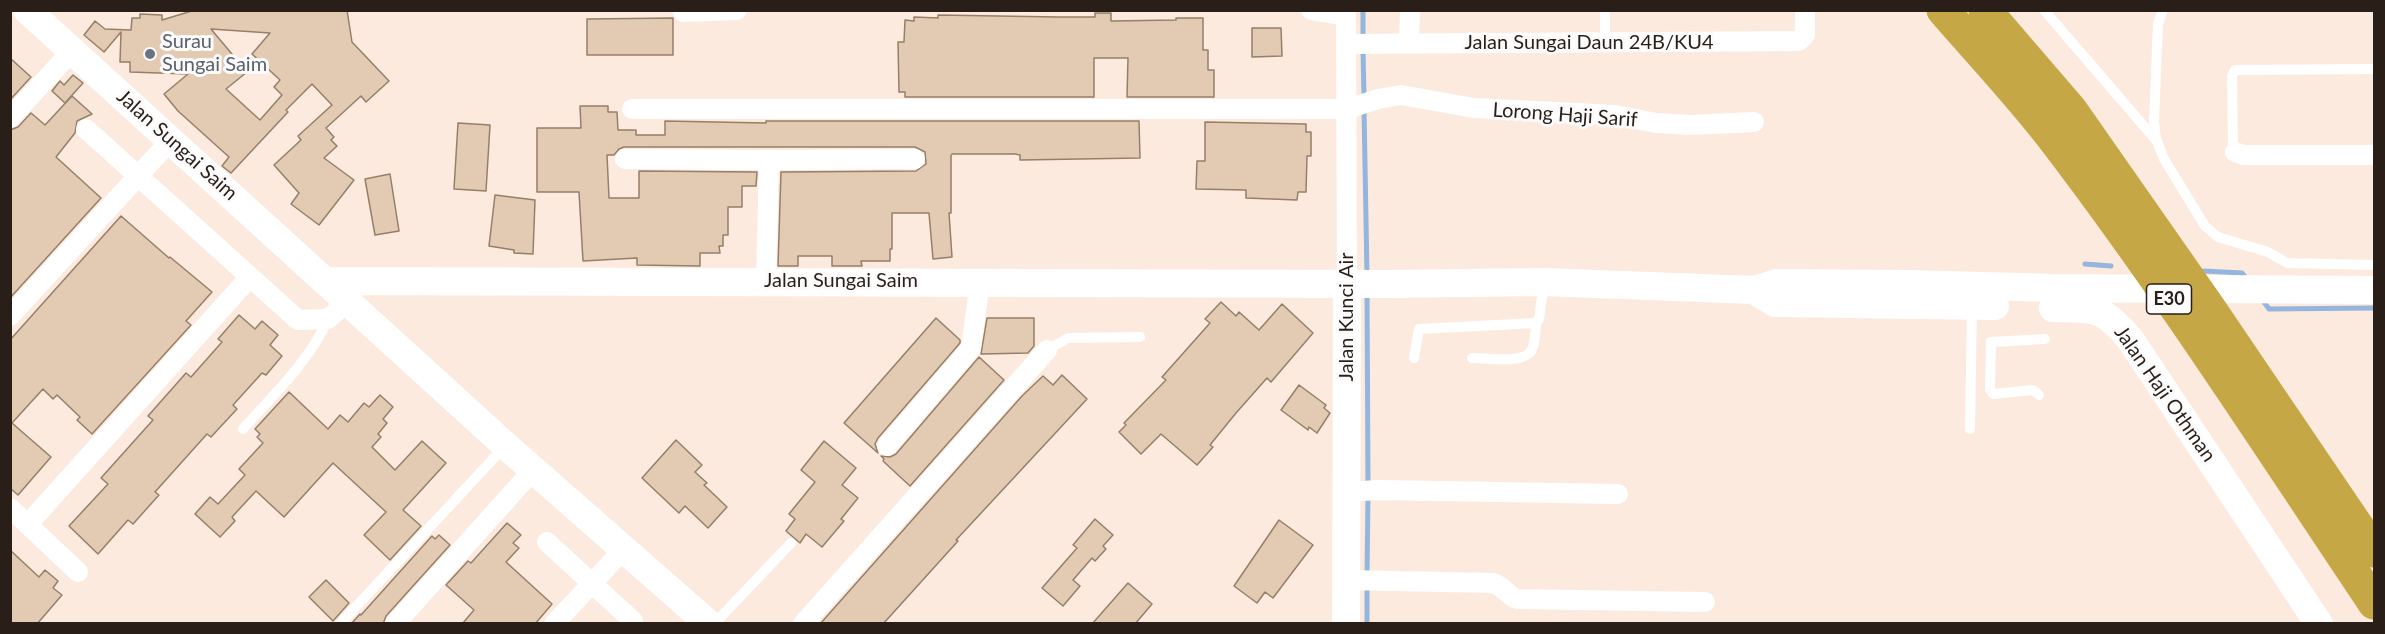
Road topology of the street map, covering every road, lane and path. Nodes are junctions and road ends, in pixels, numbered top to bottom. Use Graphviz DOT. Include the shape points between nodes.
graph roads {
  1 [pos="27,10"];
  2 [pos="737,10"];
  3 [pos="1311,10"];
  4 [pos="1410,10"];
  5 [pos="1605,10"];
  6 [pos="1805,10"];
  7 [pos="1943,10"];
  8 [pos="1985,10"];
  9 [pos="2044,10"];
  10 [pos="2163,10"];
  11 [pos="683,12"];
  12 [pos="1346,13"];
  13 [pos="1409,43"];
  14 [pos="1351,44"];
  15 [pos="1605,44"];
  16 [pos="72,51"];
  17 [pos="2374,69"];
  18 [pos="1353,107"];
  19 [pos="632,109"];
  20 [pos="10,118"];
  21 [pos="1754,122"];
  22 [pos="86,129"];
  23 [pos="2156,139"];
  24 [pos="171,140"];
  25 [pos="2235,152"];
  26 [pos="2374,155"];
  27 [pos="625,159"];
  28 [pos="915,159"];
  29 [pos="769,160"];
  30 [pos="138,176"];
  31 [pos="2374,265"];
  32 [pos="249,278"];
  33 [pos="326,280"];
  34 [pos="766,280"];
  35 [pos="980,282"];
  36 [pos="1544,282"];
  37 [pos="1351,283"];
  38 [pos="1755,290"];
  39 [pos="2374,290"];
  40 [pos="1972,305"];
  41 [pos="338,310"];
  42 [pos="10,316"];
  43 [pos="1536,323"];
  44 [pos="1140,337"];
  45 [pos="2044,339"];
  46 [pos="1047,350"];
  47 [pos="1414,358"];
  48 [pos="1472,358"];
  49 [pos="1971,388"];
  50 [pos="1990,389"];
  51 [pos="2039,395"];
  52 [pos="243,429"];
  53 [pos="1970,429"];
  54 [pos="505,445"];
  55 [pos="886,446"];
  56 [pos="534,469"];
  57 [pos="1360,491"];
  58 [pos="1618,494"];
  59 [pos="10,508"];
  60 [pos="28,525"];
  61 [pos="547,542"];
  62 [pos="791,543"];
  63 [pos="624,549"];
  64 [pos="2374,551"];
  65 [pos="78,572"];
  66 [pos="1360,580"];
  67 [pos="592,581"];
  68 [pos="1705,602"];
  69 [pos="2374,603"];
  70 [pos="633,621"];
  71 [pos="340,624"];
  72 [pos="395,624"];
  73 [pos="554,624"];
  74 [pos="709,624"];
  75 [pos="714,624"];
  76 [pos="803,624"];
  77 [pos="1346,624"];
  78 [pos="2319,624"];
  1 -- 16 [label="street, Jalan Sungai Saim"];
  2 -- 11 [label="street"];
  3 -- 12 [label="street"];
  4 -- 13 [label="street"];
  5 -- 15 [label="lane"];
  6 -- 15 [label="street, Jalan Sungai Daun 24B/KU4" via="1804,35 1799,41"];
  7 -- 69 [label="highway, E30" via="2055,141 2103,206 2177,309"];
  8 -- 64 [label="highway, E30" via="2071,110"];
  9 -- 23 [label="lane"];
  10 -- 23 [label="lane" via="2157,24"];
  12 -- 14 [label="street, Jalan Kunci Air"];
  13 -- 14 [label="street, Jalan Sungai Daun 24B/KU4"];
  13 -- 15 [label="street, Jalan Sungai Daun 24B/KU4"];
  14 -- 18 [label="street, Jalan Kunci Air"];
  16 -- 20 [label="street"];
  16 -- 24 [label="street, Jalan Sungai Saim"];
  17 -- 25 [label="lane" via="2235,69"];
  18 -- 19 [label="street, Lorong Haji Sarif"];
  18 -- 21 [label="street, Lorong Haji Sarif" via="1401,94 1474,108 1615,115 1656,123"];
  18 -- 37 [label="street, Jalan Kunci Air"];
  22 -- 30 [label="street"];
  23 -- 31 [label="lane" via="2205,226 2218,237 2251,246 2287,263"];
  24 -- 30 [label="street"];
  24 -- 33 [label="street, Jalan Sungai Saim"];
  25 -- 26 [label="street"];
  27 -- 29 [label="street"];
  28 -- 29 [label="street"];
  29 -- 34 [label="street"];
  30 -- 32 [label="street"];
  30 -- 42 [label="street"];
  32 -- 41 [label="street" via="298,320"];
  32 -- 60 [label="street"];
  33 -- 34 [label="street, Jalan Sungai Saim"];
  33 -- 41 [label="street, Jalan Sungai Saim"];
  34 -- 35 [label="street, Jalan Sungai Saim"];
  35 -- 37 [label="street, Jalan Sungai Saim"];
  35 -- 55 [label="street" via="971,348"];
  36 -- 37 [label="street, Jalan Sungai Saim"];
  36 -- 38 [label="street, Jalan Sungai Saim"];
  36 -- 43 [label="lane"];
  37 -- 57 [label="street, Jalan Kunci Air"];
  38 -- 39 [label="street" via="1776,283"];
  38 -- 40 [label="street, Jalan Haji Othman" via="1775,303"];
  40 -- 49 [label="lane"];
  40 -- 78 [label="street, Jalan Haji Othman" via="2092,309 2113,319"];
  41 -- 52 [label="lane" via="303,363"];
  41 -- 54 [label="street, Jalan Sungai Saim"];
  43 -- 47 [label="lane" via="1419,329"];
  43 -- 48 [label="lane" via="1533,349 1527,356"];
  44 -- 46 [label="lane" via="1068,338"];
  45 -- 50 [label="lane" via="1991,342"];
  46 -- 76 [label="street"];
  49 -- 50 [label="lane"];
  49 -- 53 [label="lane"];
  50 -- 51 [label="lane" via="1993,394 2033,390"];
  54 -- 56 [label="street, Jalan Sungai Saim"];
  54 -- 71 [label="lane"];
  56 -- 63 [label="street, Jalan Sungai Saim"];
  56 -- 72 [label="street"];
  57 -- 58 [label="street"];
  57 -- 66 [label="street, Jalan Kunci Air"];
  59 -- 60 [label="street"];
  60 -- 65 [label="street"];
  61 -- 67 [label="street"];
  62 -- 75 [label="lane"];
  63 -- 67 [label="street"];
  63 -- 74 [label="street, Jalan Sungai Saim"];
  66 -- 68 [label="street" via="1493,583 1517,599"];
  66 -- 77 [label="street, Jalan Kunci Air"];
  67 -- 70 [label="street"];
  67 -- 73 [label="street"];
}
